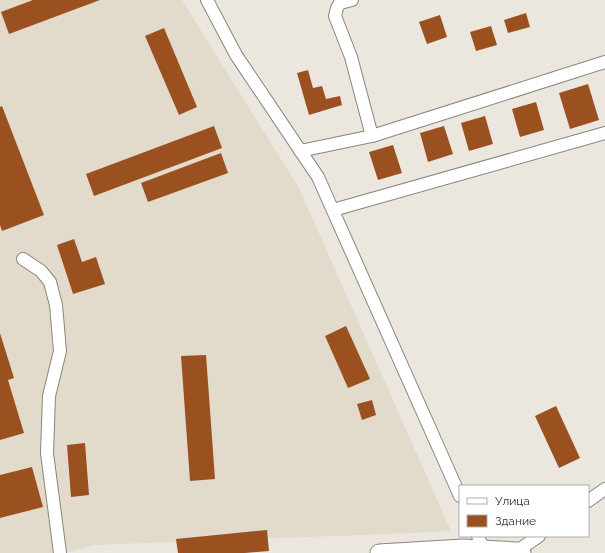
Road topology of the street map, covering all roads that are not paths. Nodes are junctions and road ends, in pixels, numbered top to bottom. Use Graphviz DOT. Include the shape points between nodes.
graph roads {
  1 [pos="207,0"];
  2 [pos="352,0"];
  3 [pos="605,62"];
  4 [pos="605,133"];
  5 [pos="372,136"];
  6 [pos="300,151"];
  7 [pos="332,210"];
  8 [pos="23,259"];
  9 [pos="605,489"];
  10 [pos="459,494"];
  11 [pos="589,500"];
  12 [pos="538,537"];
  13 [pos="490,547"];
  14 [pos="519,552"];
  15 [pos="60,553"];
  16 [pos="379,553"];
  1 -- 6 [label="street" via="236,55"];
  2 -- 5 [label="street" via="340,3 335,16 351,57"];
  3 -- 5 [label="street"];
  4 -- 7 [label="street"];
  5 -- 6 [label="street"];
  6 -- 7 [label="street" via="318,177"];
  7 -- 10 [label="street"];
  8 -- 15 [label="street" via="41,271 50,282 56,305 60,351 49,396 47,453"];
  9 -- 11 [label="street"];
  12 -- 14 [label="street"];
  13 -- 14 [label="street"];
  13 -- 16 [label="street"];
}
